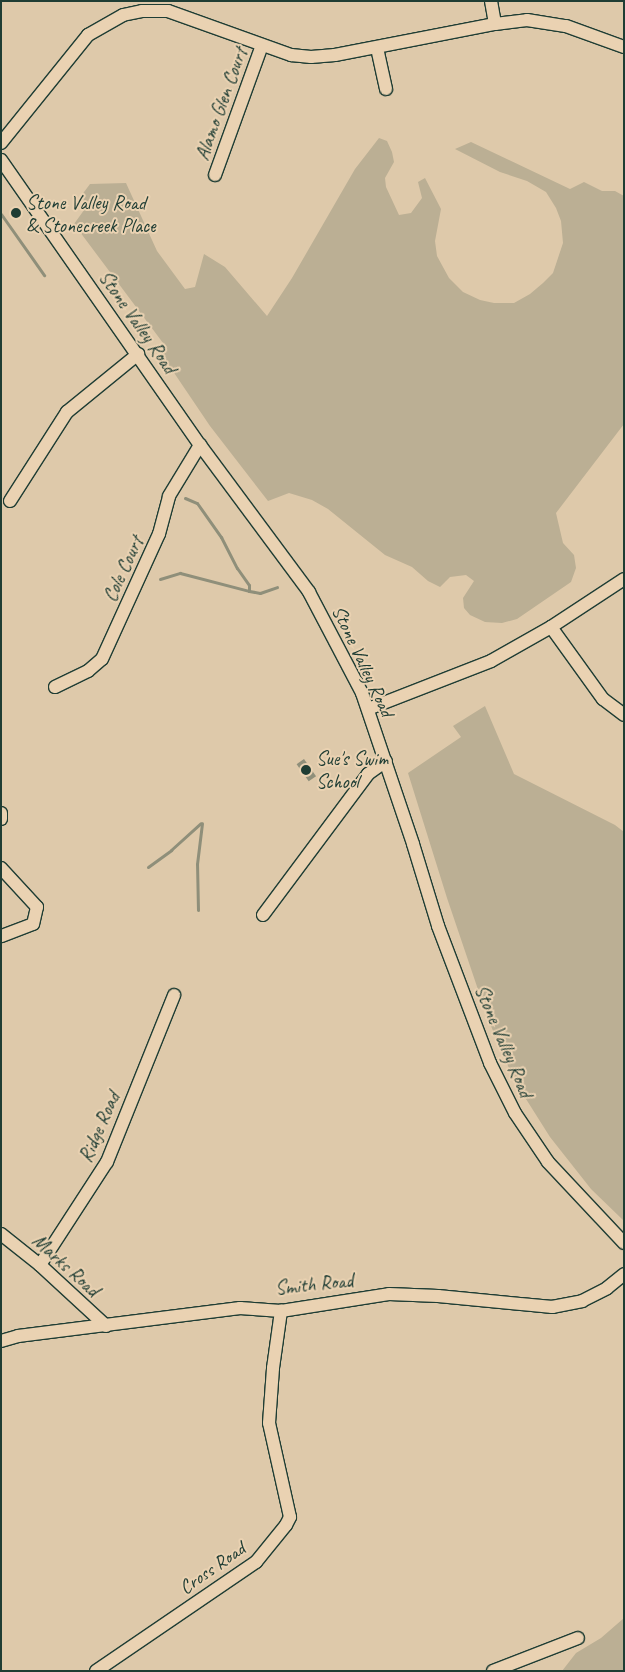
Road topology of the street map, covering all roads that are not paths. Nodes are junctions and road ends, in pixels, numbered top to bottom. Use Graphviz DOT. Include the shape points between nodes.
graph roads {
  1 [pos="491,1"];
  2 [pos="495,24"];
  3 [pos="262,45"];
  4 [pos="624,47"];
  5 [pos="376,48"];
  6 [pos="386,89"];
  7 [pos="1,143"];
  8 [pos="1,160"];
  9 [pos="215,175"];
  10 [pos="138,354"];
  11 [pos="200,445"];
  12 [pos="10,501"];
  13 [pos="624,579"];
  14 [pos="551,626"];
  15 [pos="55,688"];
  16 [pos="368,709"];
  17 [pos="624,715"];
  18 [pos="386,761"];
  19 [pos="1,813"];
  20 [pos="1,819"];
  21 [pos="1,868"];
  22 [pos="262,916"];
  23 [pos="1,936"];
  24 [pos="174,995"];
  25 [pos="1,1234"];
  26 [pos="624,1243"];
  27 [pos="40,1265"];
  28 [pos="624,1274"];
  29 [pos="281,1311"];
  30 [pos="106,1326"];
  31 [pos="1,1341"];
  32 [pos="578,1638"];
  33 [pos="96,1671"];
  34 [pos="494,1671"];
  1 -- 2 [label="street"];
  2 -- 4 [label="street" via="527,20 550,22"];
  2 -- 5 [label="street"];
  3 -- 5 [label="street" via="291,55 311,57"];
  3 -- 7 [label="street" via="168,11 142,10 123,15 88,34"];
  3 -- 9 [label="street, Alamo Glen Court"];
  5 -- 6 [label="street"];
  8 -- 10 [label="street, Stone Valley Road"];
  10 -- 11 [label="street, Stone Valley Road"];
  10 -- 12 [label="street" via="67,412"];
  11 -- 15 [label="street, Cole Court" via="169,496 159,534 102,659 88,671"];
  11 -- 16 [label="street, Stone Valley Road" via="309,592"];
  13 -- 14 [label="street"];
  14 -- 16 [label="street" via="491,661"];
  14 -- 17 [label="street" via="603,700"];
  16 -- 18 [label="street, Stone Valley Road"];
  18 -- 22 [label="street" via="368,774"];
  18 -- 26 [label="street, Stone Valley Road" via="438,926 490,1063 515,1113 548,1162"];
  19 -- 20 [label="street"];
  21 -- 23 [label="street" via="37,907 33,924"];
  24 -- 27 [label="street, Ridge Road" via="107,1162"];
  25 -- 27 [label="street, Marks Road"];
  27 -- 30 [label="street, Marks Road"];
  28 -- 29 [label="street, Smith Road" via="607,1288 582,1301 552,1307 389,1294"];
  29 -- 30 [label="street, Smith Road" via="240,1308"];
  29 -- 33 [label="street, Cross Road" via="272,1368 270,1423 290,1517 286,1525 256,1562"];
  30 -- 31 [label="street, Smith Road" via="18,1336"];
  32 -- 34 [label="street"];
}
